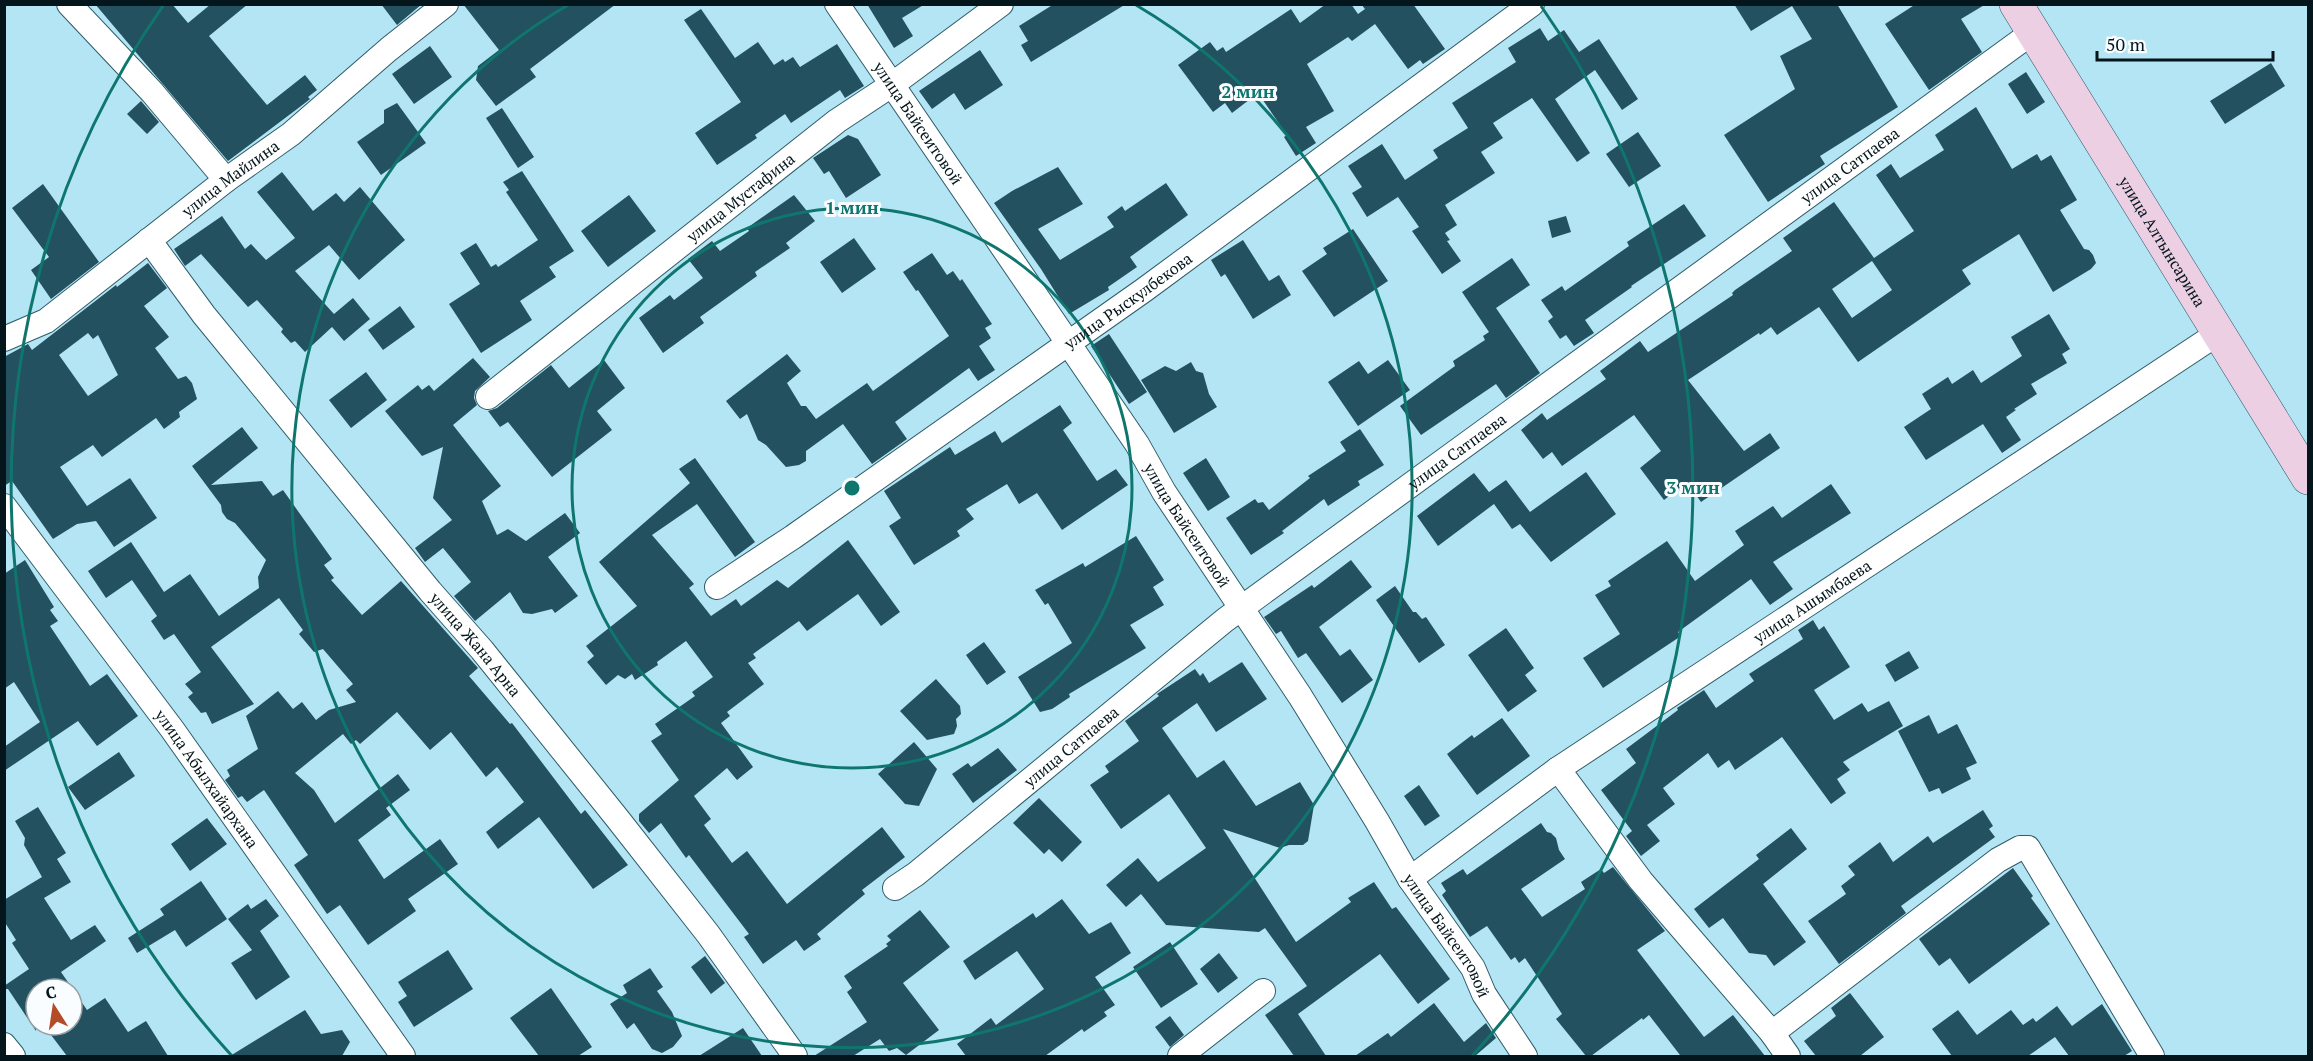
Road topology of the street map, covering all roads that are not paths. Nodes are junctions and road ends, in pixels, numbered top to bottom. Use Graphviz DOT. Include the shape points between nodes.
graph roads {
  1 [pos="69,4"];
  2 [pos="446,4"];
  3 [pos="837,4"];
  4 [pos="1001,4"];
  5 [pos="1532,4"];
  6 [pos="2016,4"];
  7 [pos="2033,32"];
  8 [pos="893,84"];
  9 [pos="226,180"];
  10 [pos="149,240"];
  11 [pos="2220,332"];
  12 [pos="4,339"];
  13 [pos="1067,344"];
  14 [pos="488,397"];
  15 [pos="2308,477"];
  16 [pos="4,506"];
  17 [pos="717,587"];
  18 [pos="1242,608"];
  19 [pos="1558,769"];
  20 [pos="1410,879"];
  21 [pos="895,888"];
  22 [pos="1263,991"];
  23 [pos="1772,1034"];
  24 [pos="4,1045"];
  25 [pos="13,1056"];
  26 [pos="403,1056"];
  27 [pos="795,1056"];
  28 [pos="1180,1056"];
  29 [pos="1525,1056"];
  30 [pos="1788,1056"];
  31 [pos="2152,1056"];
  1 -- 9 [label="street" via="160,101"];
  2 -- 9 [label="street, улица Майлина" via="291,134"];
  3 -- 8 [label="street, улица Байсеитовой"];
  4 -- 8 [label="street, улица Мустафина"];
  5 -- 13 [label="street, улица Рыскулбекова"];
  6 -- 7 [label="street, улица Алтынсарина"];
  7 -- 11 [label="street, улица Алтынсарина"];
  7 -- 18 [label="street, улица Сатпаева"];
  8 -- 13 [label="street, улица Байсеитовой"];
  8 -- 14 [label="street, улица Мустафина" via="837,121"];
  9 -- 10 [label="street, улица Майлина"];
  10 -- 12 [label="street, улица Майлина" via="46,321"];
  10 -- 27 [label="street, улица Жана Арна" via="204,315 610,809 708,934"];
  11 -- 15 [label="street, улица Алтынсарина"];
  11 -- 19 [label="street, улица Ашымбаева"];
  13 -- 17 [label="street, улица Рыскулбекова"];
  13 -- 18 [label="street, улица Байсеитовой" via="1137,444 1164,492"];
  16 -- 26 [label="street, улица Абылхайархана" via="172,729"];
  18 -- 20 [label="street, улица Байсеитовой" via="1377,820"];
  18 -- 21 [label="street, улица Сатпаева"];
  19 -- 20 [label="street, улица Ашымбаева"];
  19 -- 23 [label="street" via="1641,881"];
  20 -- 29 [label="street, улица Байсеитовой" via="1473,969 1484,994"];
  22 -- 28 [label="street"];
  23 -- 30 [label="street"];
  23 -- 31 [label="street" via="1998,860 2028,848"];
  24 -- 25 [label="street"];
}
